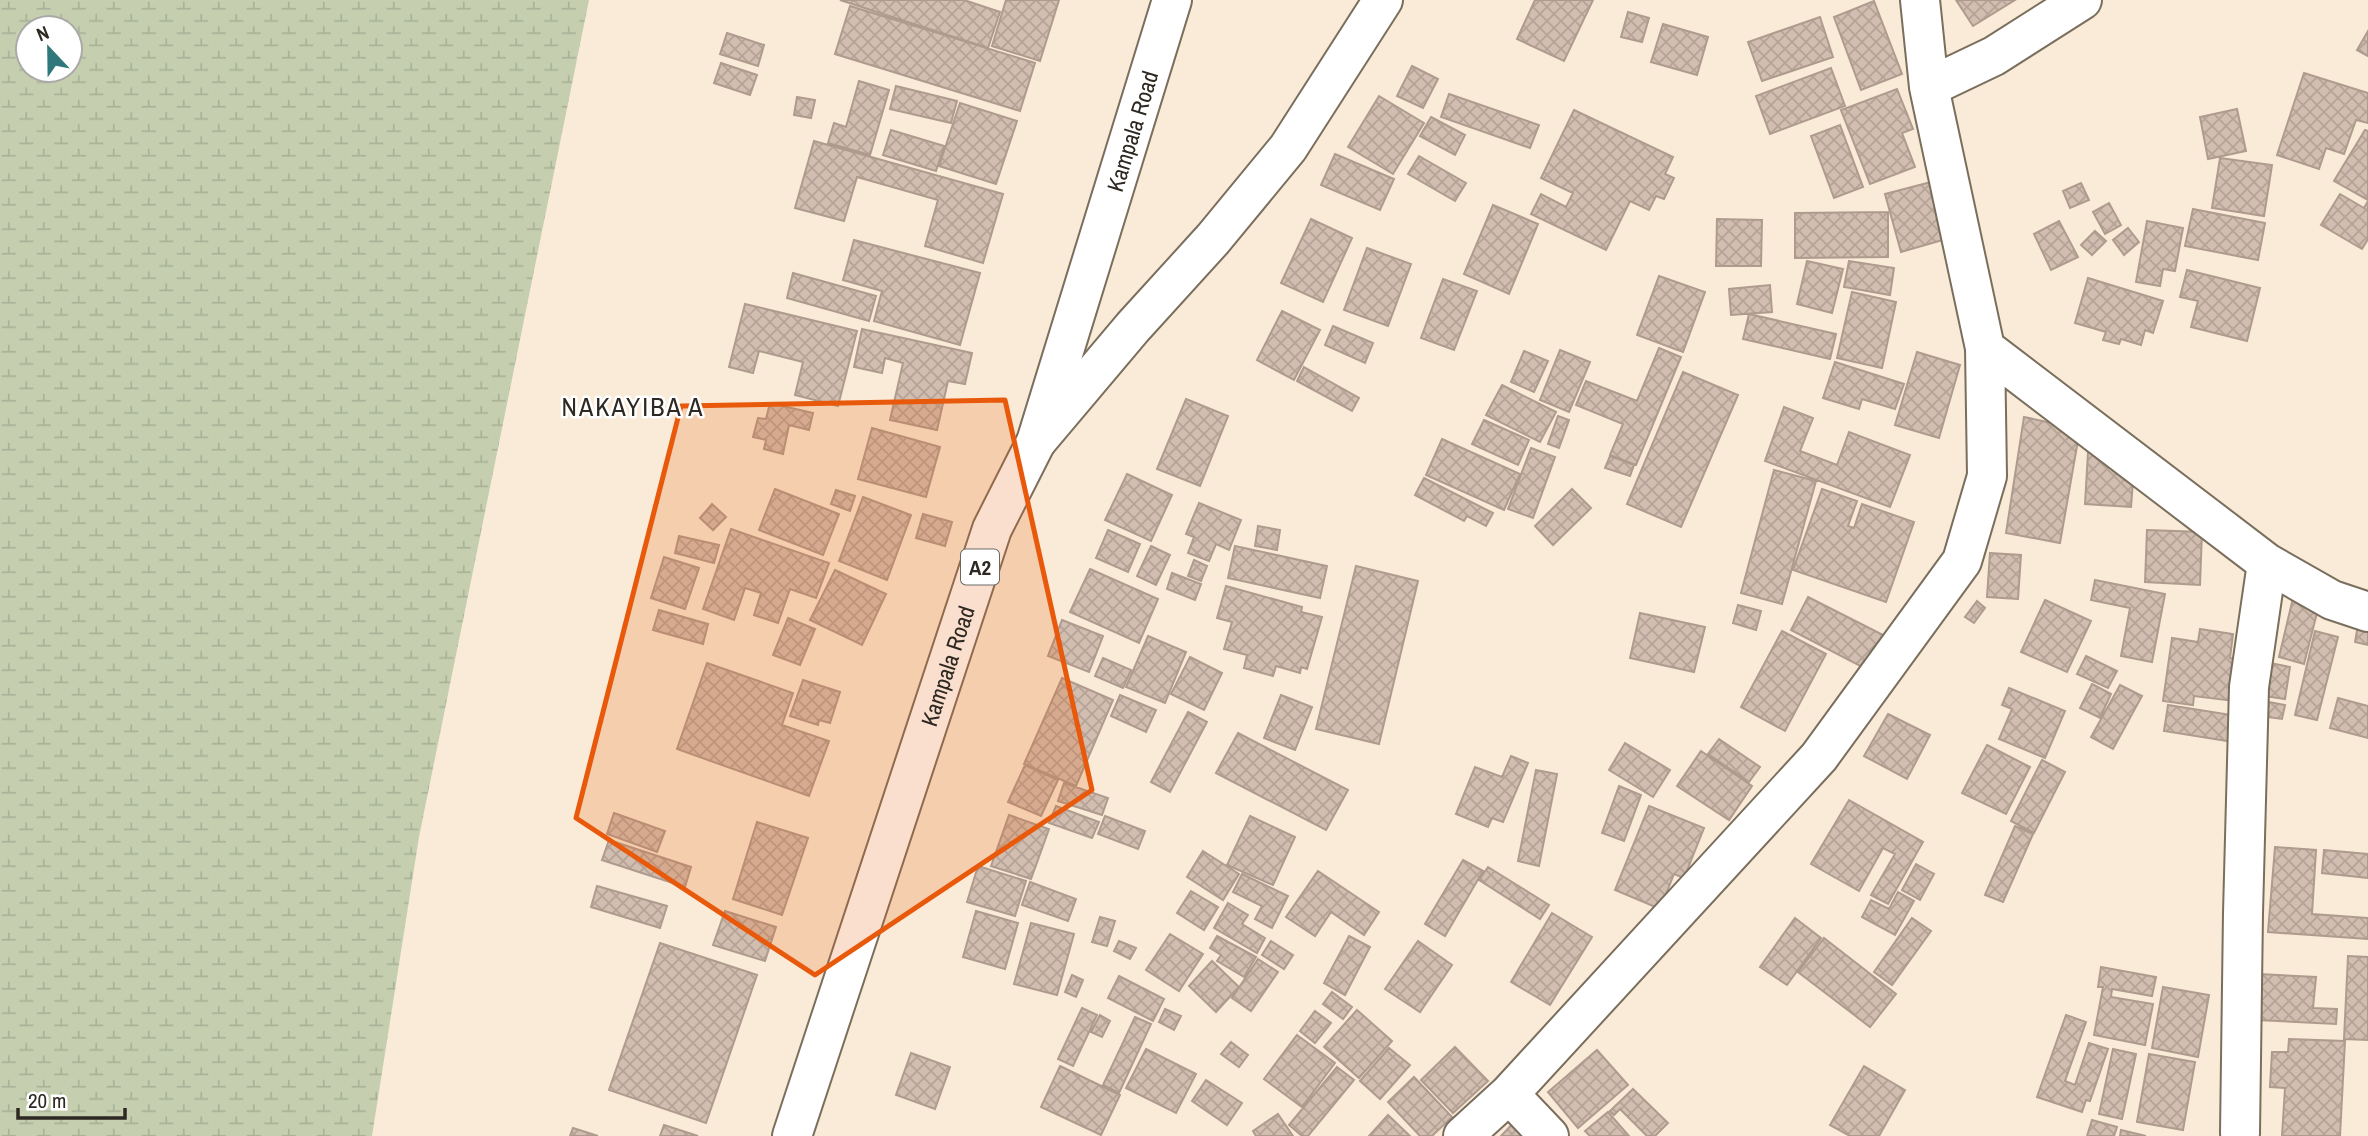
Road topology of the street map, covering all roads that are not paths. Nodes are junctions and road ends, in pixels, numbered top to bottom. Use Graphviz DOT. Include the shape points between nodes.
graph roads {
  1 [pos="1172,0"];
  2 [pos="1383,0"];
  3 [pos="1920,0"];
  4 [pos="2082,0"];
  5 [pos="1929,87"];
  6 [pos="1984,348"];
  7 [pos="1036,442"];
  8 [pos="2267,562"];
  9 [pos="2368,612"];
  10 [pos="1508,1094"];
  11 [pos="2240,1133"];
  12 [pos="792,1136"];
  13 [pos="1463,1136"];
  14 [pos="1549,1136"];
  1 -- 7 [label="street, Kampala Road / A2"];
  2 -- 7 [label="street" via="1288,148"];
  3 -- 5 [label="street"];
  4 -- 5 [label="street" via="1994,56"];
  5 -- 6 [label="street"];
  6 -- 8 [label="street"];
  6 -- 10 [label="street" via="1987,476 1962,561 1819,757"];
  7 -- 12 [label="street, Kampala Road / A2" via="992,528"];
  8 -- 9 [label="street" via="2332,600"];
  8 -- 11 [label="street" via="2249,687"];
  10 -- 13 [label="street"];
  10 -- 14 [label="street"];
}
